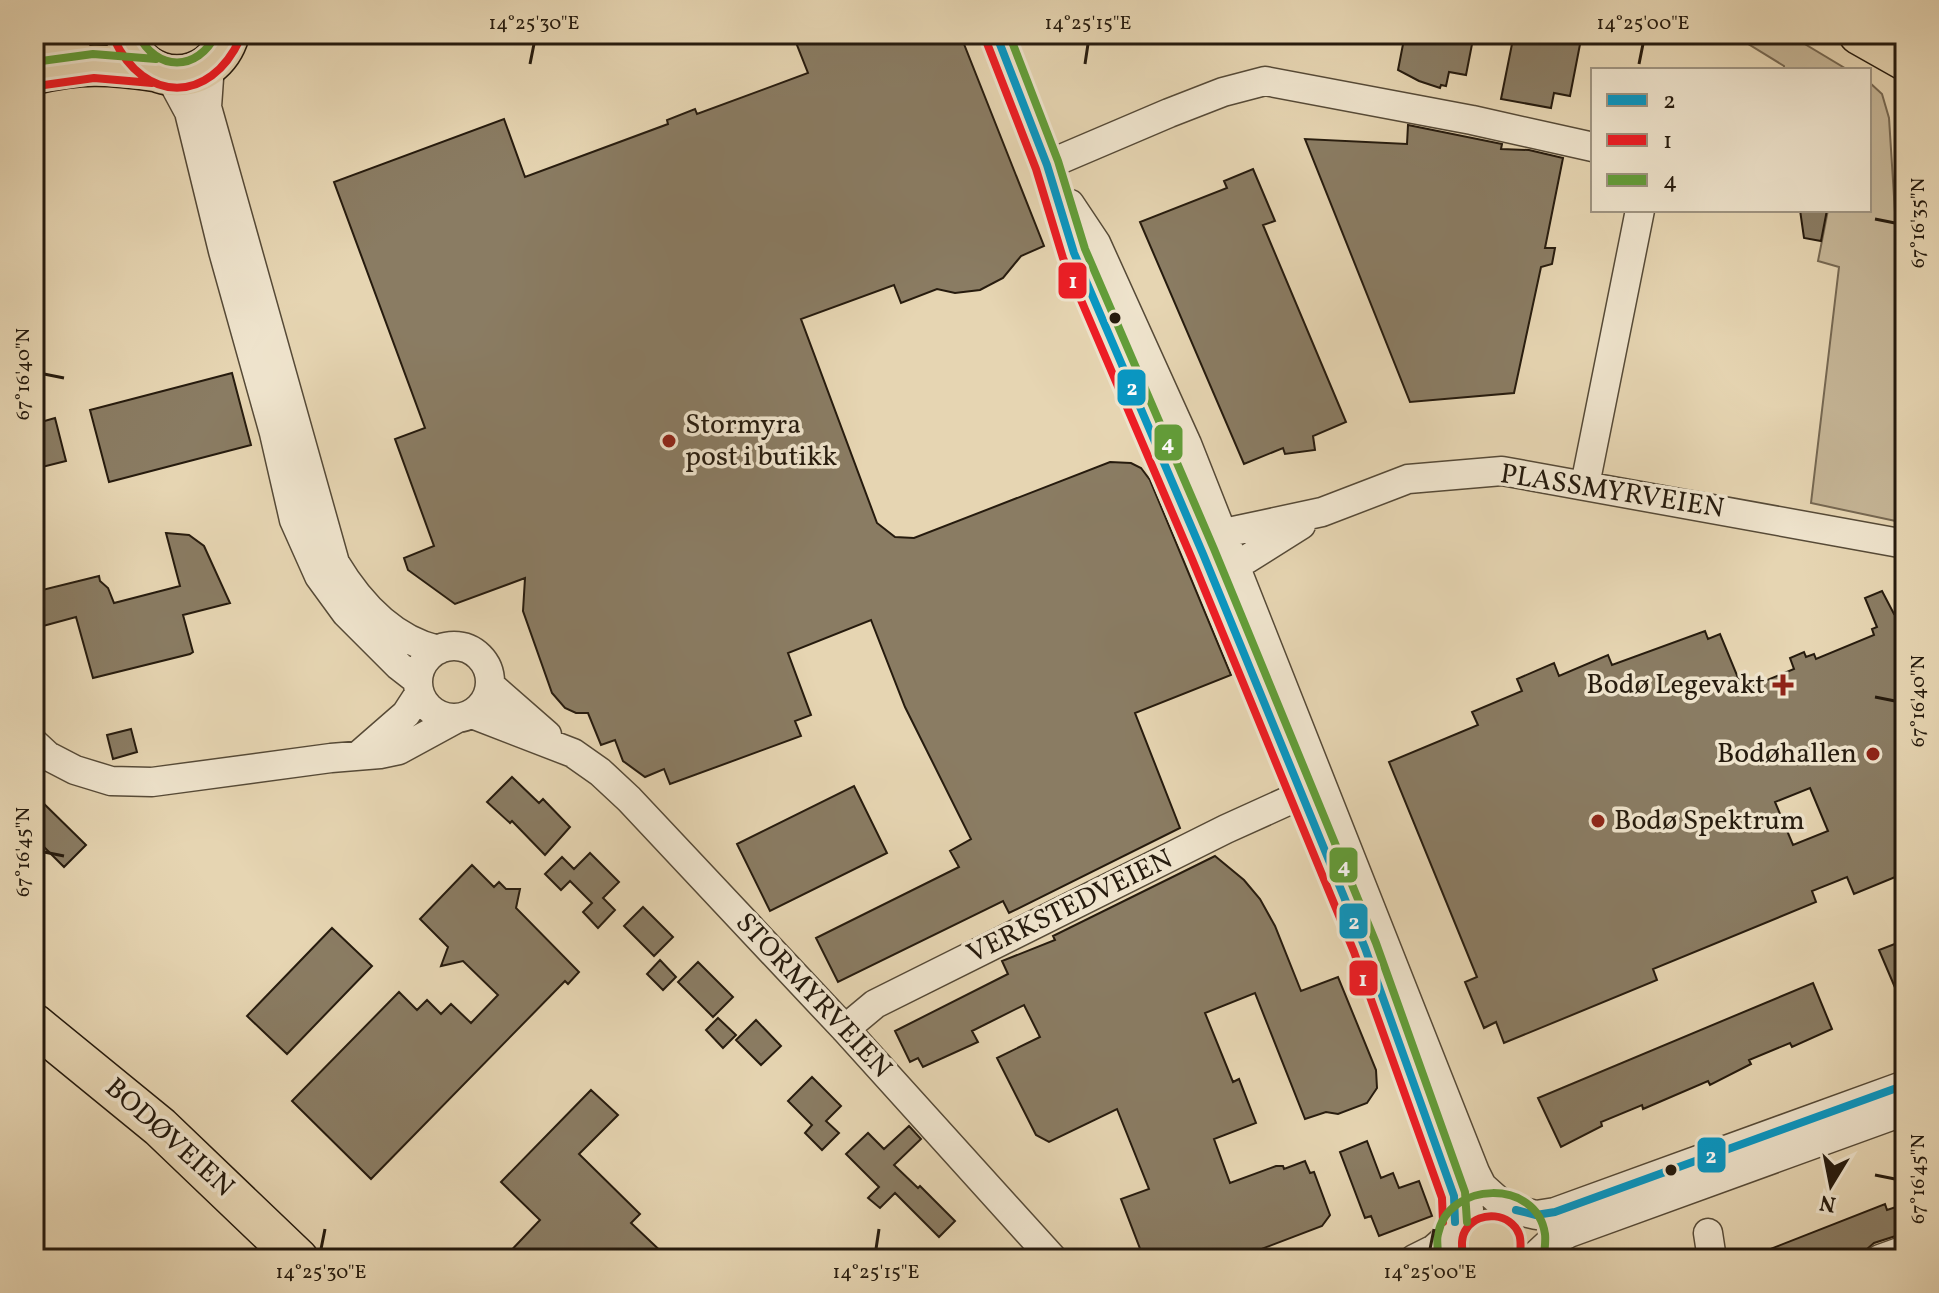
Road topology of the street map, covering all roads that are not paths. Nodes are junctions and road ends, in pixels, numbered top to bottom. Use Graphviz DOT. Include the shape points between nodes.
graph roads {
  1 [pos="73,34"];
  2 [pos="125,34"];
  3 [pos="996,34"];
  4 [pos="1859,34"];
  5 [pos="227,45"];
  6 [pos="34,47"];
  7 [pos="1905,60"];
  8 [pos="162,73"];
  9 [pos="34,74"];
  10 [pos="1591,147"];
  11 [pos="1047,165"];
  12 [pos="1640,212"];
  13 [pos="1585,485"];
  14 [pos="1322,512"];
  15 [pos="1224,533"];
  16 [pos="1905,544"];
  17 [pos="1203,554"];
  18 [pos="1232,563"];
  19 [pos="438,650"];
  20 [pos="490,685"];
  21 [pos="418,687"];
  22 [pos="464,716"];
  23 [pos="34,743"];
  24 [pos="559,746"];
  25 [pos="359,755"];
  26 [pos="1301,795"];
  27 [pos="34,1024"];
  28 [pos="845,1029"];
  29 [pos="34,1059"];
  30 [pos="1905,1085"];
  31 [pos="1905,1111"];
  32 [pos="1509,1207"];
  33 [pos="1452,1239"];
  34 [pos="1905,1250"];
  35 [pos="260,1259"];
  36 [pos="298,1259"];
  37 [pos="1053,1259"];
  38 [pos="1414,1259"];
  39 [pos="1533,1259"];
  40 [pos="1880,1259"];
  1 -- 6 [label="highway"];
  2 -- 8 [label="highway" via="134,54"];
  3 -- 11 [label="street"];
  4 -- 7 [label="highway"];
  5 -- 8 [label="highway" via="198,71"];
  5 -- 19 [label="street" via="207,107 335,563 372,614 416,645"];
  8 -- 9 [label="highway" via="95,63"];
  8 -- 21 [label="street" via="189,112 294,520 319,576 346,613"];
  10 -- 11 [label="street" via="1265,81 1223,92"];
  11 -- 15 [label="street" via="1096,243"];
  11 -- 17 [label="street" via="1074,253"];
  12 -- 13 [label="street"];
  13 -- 14 [label="street, PLASSMYRVEIEN" via="1502,471 1408,479"];
  13 -- 16 [label="street, PLASSMYRVEIEN"];
  14 -- 15 [label="street, PLASSMYRVEIEN"];
  14 -- 18 [label="street, PLASSMYRVEIEN"];
  15 -- 17 [label="street"];
  15 -- 18 [label="street"];
  17 -- 18 [label="street"];
  17 -- 26 [label="street"];
  18 -- 32 [label="street" via="1475,1172 1482,1186"];
  19 -- 20 [label="street" via="454,646 472,651 485,664"];
  19 -- 21 [label="street" via="421,667"];
  20 -- 22 [label="street" via="487,696"];
  20 -- 24 [label="street, STORMYRVEIEN"];
  21 -- 22 [label="street" via="434,713"];
  21 -- 25 [label="street" via="406,714"];
  22 -- 24 [label="street, STORMYRVEIEN"];
  22 -- 25 [label="street" via="399,750"];
  23 -- 25 [label="street" via="75,770 111,781 152,782"];
  24 -- 28 [label="street, STORMYRVEIEN" via="600,772 629,799"];
  26 -- 28 [label="street, VERKSTEDVEIEN" via="875,1004"];
  26 -- 33 [label="street" via="1365,948 1433,1134 1454,1196"];
  27 -- 36 [label="highway, BODØVEIEN" via="160,1127"];
  28 -- 37 [label="street, STORMYRVEIEN"];
  29 -- 35 [label="highway, BODØVEIEN" via="149,1154"];
  30 -- 32 [label="street" via="1555,1212 1536,1215"];
  31 -- 39 [label="street" via="1569,1233"];
  32 -- 33 [label="street" via="1491,1202 1471,1208"];
  32 -- 39 [label="street" via="1524,1217 1534,1237"];
  33 -- 38 [label="street"];
  34 -- 40 [label="street"];
}
